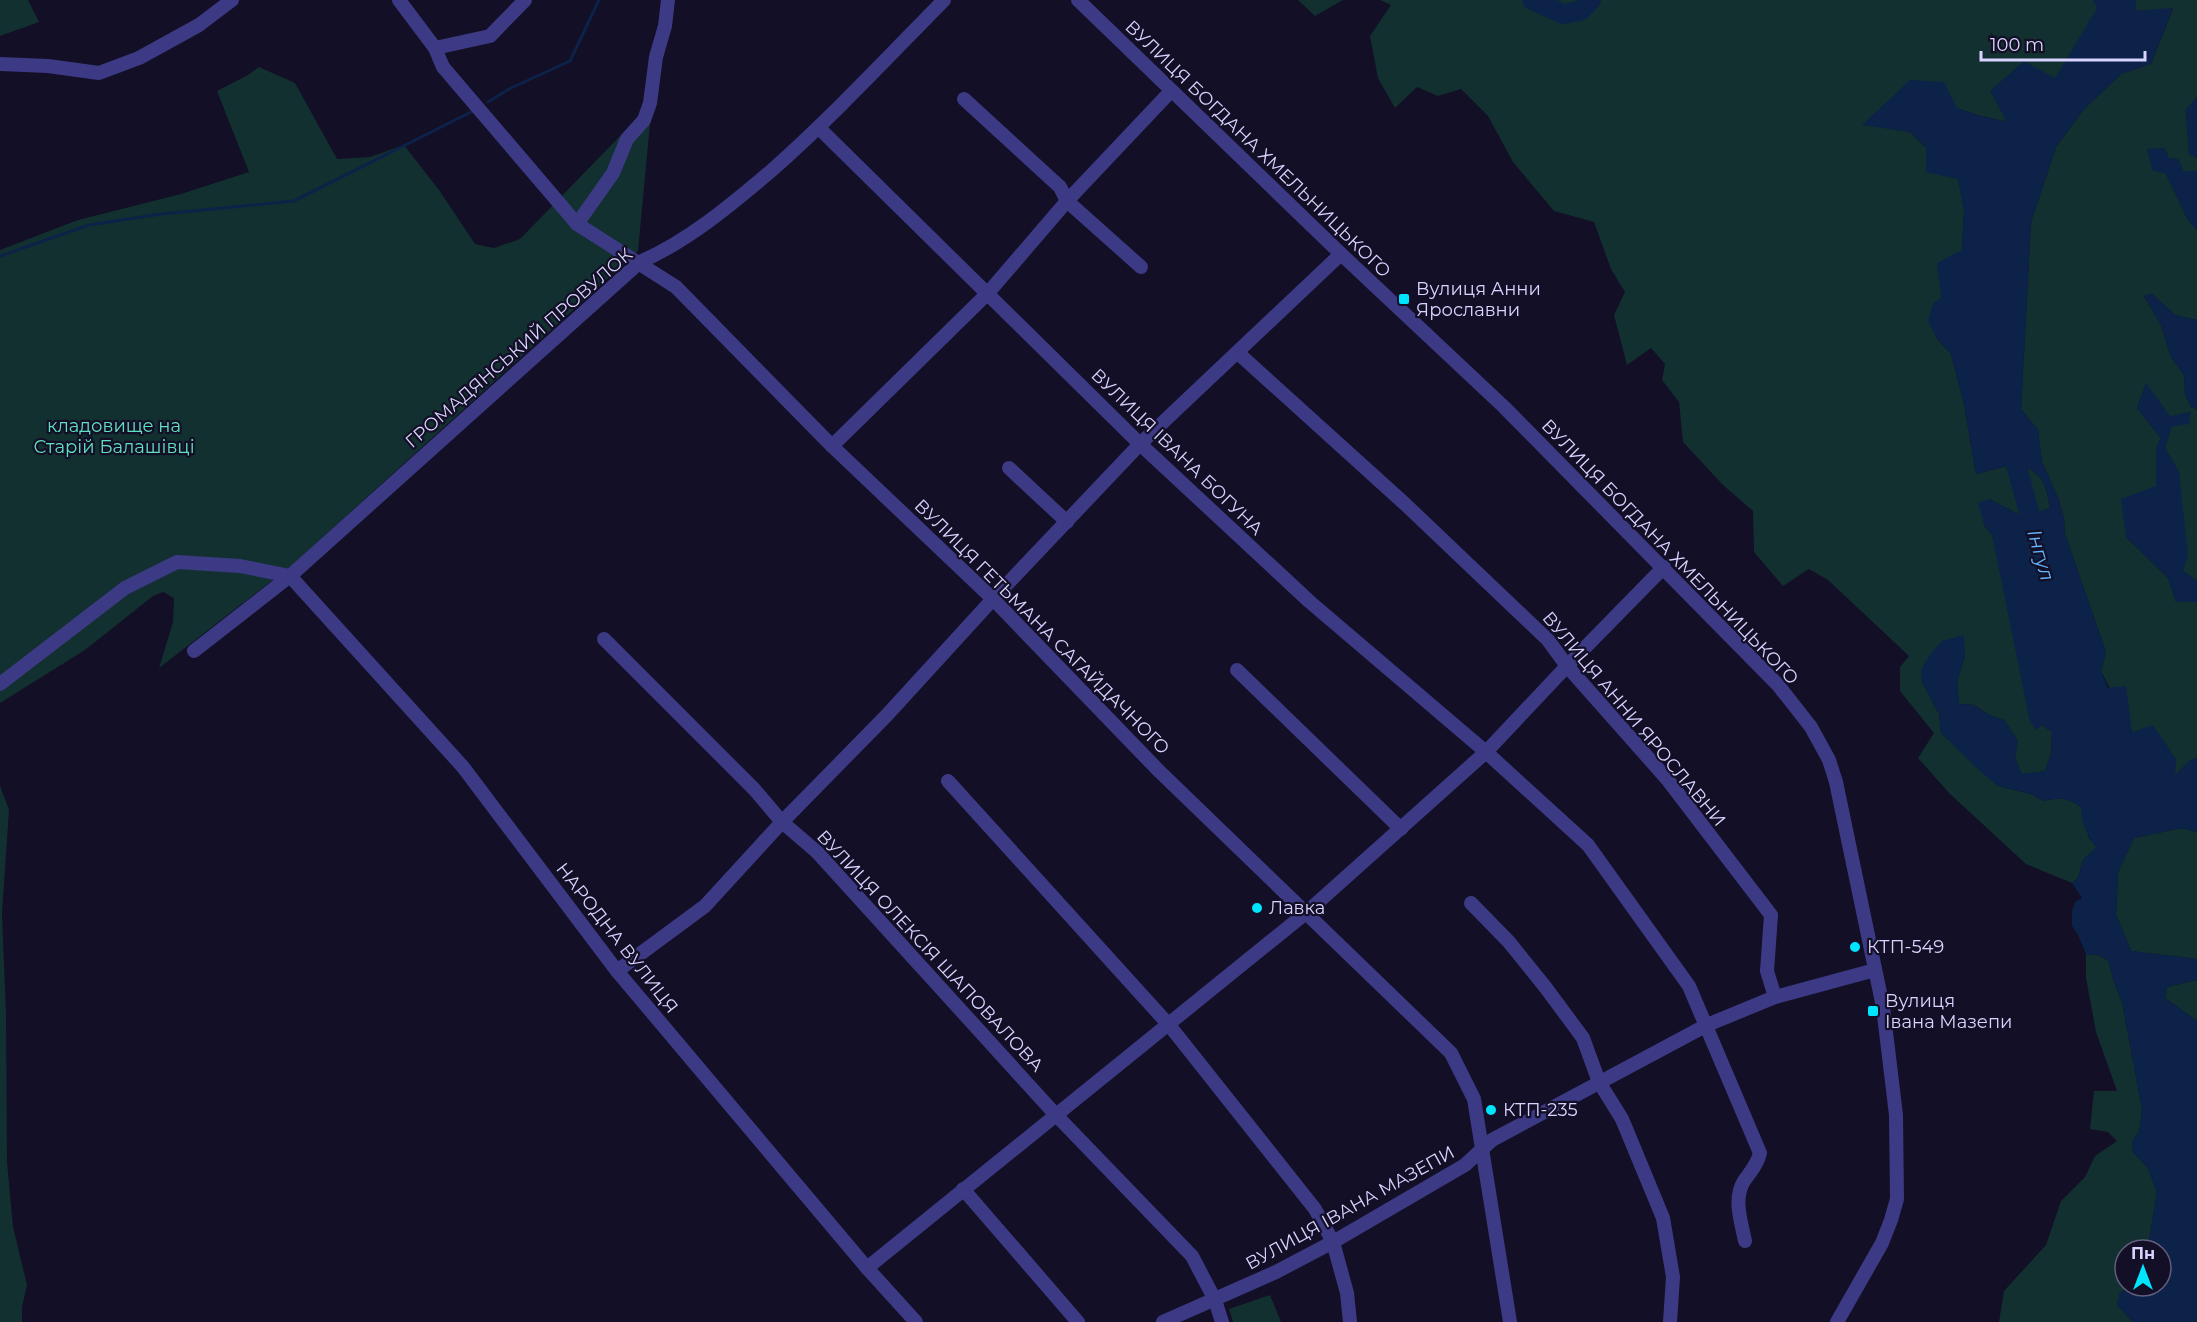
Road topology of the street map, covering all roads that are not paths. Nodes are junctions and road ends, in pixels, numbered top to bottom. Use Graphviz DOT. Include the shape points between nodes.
graph roads {
  1 [pos="232,0"];
  2 [pos="399,0"];
  3 [pos="525,0"];
  4 [pos="668,0"];
  5 [pos="944,0"];
  6 [pos="1078,0"];
  7 [pos="435,48"];
  8 [pos="0,64"];
  9 [pos="1171,91"];
  10 [pos="964,99"];
  11 [pos="819,128"];
  12 [pos="1067,201"];
  13 [pos="577,224"];
  14 [pos="1341,254"];
  15 [pos="640,262"];
  16 [pos="1141,267"];
  17 [pos="988,293"];
  18 [pos="1238,353"];
  19 [pos="1140,444"];
  20 [pos="832,446"];
  21 [pos="1009,468"];
  22 [pos="1067,522"];
  23 [pos="1664,567"];
  24 [pos="290,576"];
  25 [pos="993,599"];
  26 [pos="604,639"];
  27 [pos="194,651"];
  28 [pos="1566,666"];
  29 [pos="1237,670"];
  30 [pos="0,684"];
  31 [pos="1486,752"];
  32 [pos="948,781"];
  33 [pos="782,822"];
  34 [pos="1401,829"];
  35 [pos="1471,903"];
  36 [pos="1307,912"];
  37 [pos="1875,970"];
  38 [pos="617,971"];
  39 [pos="1775,997"];
  40 [pos="1169,1025"];
  41 [pos="1707,1025"];
  42 [pos="1599,1082"];
  43 [pos="1055,1114"];
  44 [pos="1481,1152"];
  45 [pos="963,1189"];
  46 [pos="1745,1240"];
  47 [pos="1333,1242"];
  48 [pos="867,1268"];
  49 [pos="1215,1300"];
  50 [pos="916,1322"];
  51 [pos="1078,1322"];
  52 [pos="1163,1322"];
  53 [pos="1222,1322"];
  54 [pos="1350,1322"];
  55 [pos="1510,1322"];
  56 [pos="1670,1322"];
  57 [pos="1837,1322"];
  1 -- 8 [label="street" via="199,25 99,73"];
  2 -- 7 [label="street, ВУЛИЦЯ ГЕТЬМАНА САГАЙДАЧНОГО"];
  3 -- 7 [label="street" via="490,36"];
  4 -- 13 [label="street" via="644,120 627,139 613,173"];
  5 -- 11 [label="street, ГРОМАДЯНСЬКИЙ ПРОВУЛОК"];
  6 -- 9 [label="street, ВУЛИЦЯ БОГДАНА ХМЕЛЬНИЦЬКОГО"];
  7 -- 13 [label="street, ВУЛИЦЯ ГЕТЬМАНА САГАЙДАЧНОГО" via="443,67"];
  9 -- 12 [label="street"];
  9 -- 14 [label="street, ВУЛИЦЯ БОГДАНА ХМЕЛЬНИЦЬКОГО"];
  10 -- 12 [label="street" via="1060,187"];
  11 -- 15 [label="street, ГРОМАДЯНСЬКИЙ ПРОВУЛОК" via="734,202 662,253"];
  11 -- 17 [label="street, ВУЛИЦЯ ІВАНА БОГУНА"];
  12 -- 16 [label="street"];
  12 -- 17 [label="street"];
  13 -- 15 [label="street, ВУЛИЦЯ ГЕТЬМАНА САГАЙДАЧНОГО"];
  14 -- 18 [label="street"];
  14 -- 23 [label="street, ВУЛИЦЯ БОГДАНА ХМЕЛЬНИЦЬКОГО" via="1504,407"];
  15 -- 20 [label="street, ВУЛИЦЯ ГЕТЬМАНА САГАЙДАЧНОГО" via="676,287"];
  15 -- 24 [label="street, ГРОМАДЯНСЬКИЙ ПРОВУЛОК"];
  17 -- 19 [label="street, ВУЛИЦЯ ІВАНА БОГУНА"];
  17 -- 20 [label="street"];
  18 -- 19 [label="street"];
  18 -- 28 [label="street, ВУЛИЦЯ АННИ ЯРОСЛАВНИ" via="1548,639"];
  19 -- 22 [label="street"];
  19 -- 31 [label="street, ВУЛИЦЯ ІВАНА БОГУНА" via="1310,602"];
  20 -- 25 [label="street, ВУЛИЦЯ ГЕТЬМАНА САГАЙДАЧНОГО"];
  21 -- 22 [label="street"];
  22 -- 25 [label="street"];
  23 -- 28 [label="street"];
  23 -- 37 [label="street, ВУЛИЦЯ БОГДАНА ХМЕЛЬНИЦЬКОГО" via="1779,685 1811,727 1829,760"];
  24 -- 27 [label="street, ГРОМАДЯНСЬКИЙ ПРОВУЛОК"];
  24 -- 30 [label="street" via="240,566 177,562 125,588"];
  24 -- 38 [label="street, НАРОДНА ВУЛИЦЯ" via="463,767"];
  25 -- 33 [label="street"];
  25 -- 36 [label="street, ВУЛИЦЯ ГЕТЬМАНА САГАЙДАЧНОГО" via="1158,770"];
  26 -- 33 [label="street, ВУЛИЦЯ ОЛЕКСІЯ ШАПОВАЛОВА"];
  28 -- 31 [label="street"];
  28 -- 39 [label="street, ВУЛИЦЯ АННИ ЯРОСЛАВНИ" via="1667,779 1771,915 1767,971"];
  29 -- 34 [label="street"];
  31 -- 34 [label="street"];
  31 -- 41 [label="street, ВУЛИЦЯ ІВАНА БОГУНА" via="1588,845 1689,986"];
  32 -- 40 [label="street"];
  33 -- 38 [label="street" via="705,906"];
  33 -- 43 [label="street, ВУЛИЦЯ ОЛЕКСІЯ ШАПОВАЛОВА" via="817,852"];
  34 -- 36 [label="street"];
  35 -- 42 [label="street" via="1524,960 1583,1038"];
  36 -- 40 [label="street"];
  36 -- 44 [label="street, ВУЛИЦЯ ГЕТЬМАНА САГАЙДАЧНОГО" via="1451,1053 1474,1099"];
  37 -- 39 [label="street, ВУЛИЦЯ ІВАНА МАЗЕПИ"];
  37 -- 57 [label="street, ВУЛИЦЯ БОГДАНА ХМЕЛЬНИЦЬКОГО" via="1896,1115 1897,1198 1882,1243"];
  38 -- 48 [label="street, НАРОДНА ВУЛИЦЯ"];
  39 -- 41 [label="street, ВУЛИЦЯ ІВАНА МАЗЕПИ"];
  40 -- 43 [label="street"];
  40 -- 47 [label="street" via="1315,1209"];
  41 -- 42 [label="street, ВУЛИЦЯ ІВАНА МАЗЕПИ"];
  41 -- 46 [label="street, ВУЛИЦЯ ІВАНА БОГУНА" via="1760,1152 1758,1163 1739,1195"];
  42 -- 44 [label="street, ВУЛИЦЯ ІВАНА МАЗЕПИ" via="1492,1140"];
  42 -- 56 [label="street" via="1622,1119 1663,1218 1673,1277"];
  43 -- 45 [label="street"];
  43 -- 49 [label="street, ВУЛИЦЯ ОЛЕКСІЯ ШАПОВАЛОВА" via="1192,1256"];
  44 -- 47 [label="street, ВУЛИЦЯ ІВАНА МАЗЕПИ" via="1465,1166"];
  44 -- 55 [label="street, ВУЛИЦЯ ГЕТЬМАНА САГАЙДАЧНОГО"];
  45 -- 48 [label="street"];
  45 -- 51 [label="street"];
  47 -- 49 [label="street, ВУЛИЦЯ ІВАНА МАЗЕПИ"];
  47 -- 54 [label="street" via="1347,1293"];
  48 -- 50 [label="street, НАРОДНА ВУЛИЦЯ"];
  49 -- 52 [label="street, ВУЛИЦЯ ІВАНА МАЗЕПИ"];
  49 -- 53 [label="street, ВУЛИЦЯ ОЛЕКСІЯ ШАПОВАЛОВА"];
}
